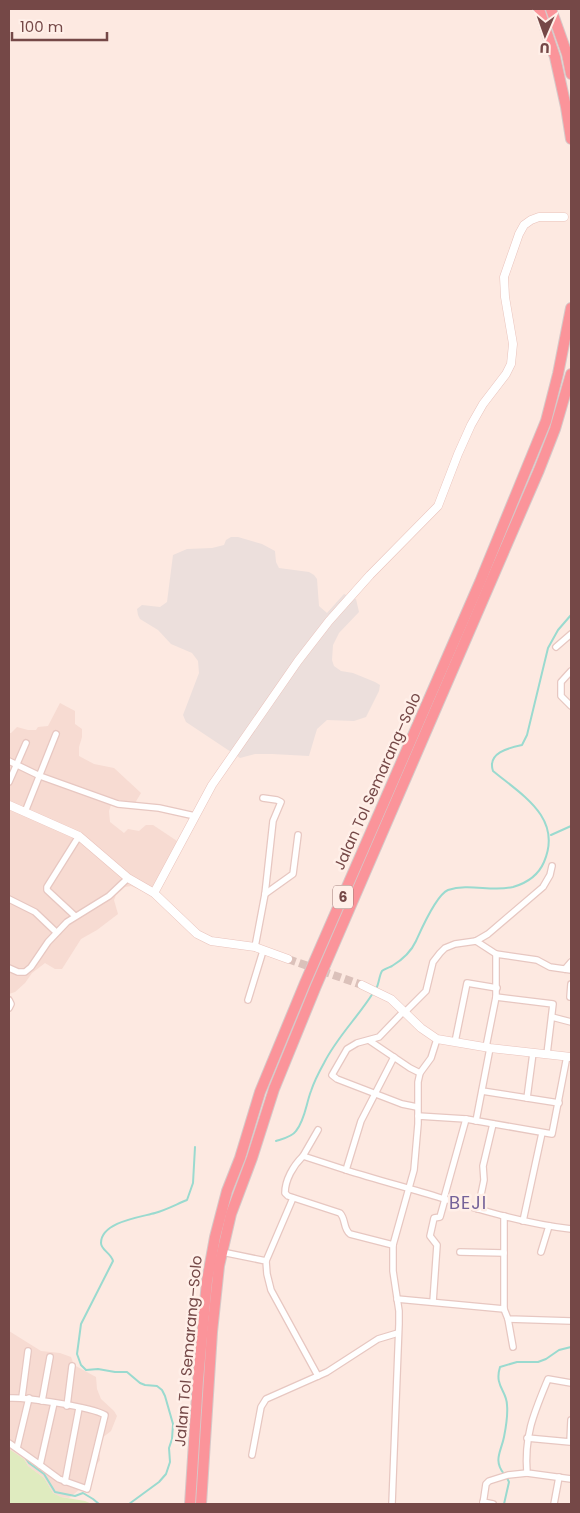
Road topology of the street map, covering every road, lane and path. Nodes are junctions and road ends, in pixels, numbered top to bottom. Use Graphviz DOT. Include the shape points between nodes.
graph roads {
  1 [pos="539,9"];
  2 [pos="552,9"];
  3 [pos="571,74"];
  4 [pos="571,139"];
  5 [pos="564,217"];
  6 [pos="571,308"];
  7 [pos="571,374"];
  8 [pos="571,634"];
  9 [pos="556,647"];
  10 [pos="571,671"];
  11 [pos="571,706"];
  12 [pos="56,734"];
  13 [pos="26,743"];
  14 [pos="9,761"];
  15 [pos="16,765"];
  16 [pos="40,776"];
  17 [pos="9,782"];
  18 [pos="262,798"];
  19 [pos="9,805"];
  20 [pos="24,812"];
  21 [pos="195,816"];
  22 [pos="298,835"];
  23 [pos="79,836"];
  24 [pos="552,866"];
  25 [pos="128,878"];
  26 [pos="154,893"];
  27 [pos="265,894"];
  28 [pos="9,899"];
  29 [pos="75,916"];
  30 [pos="56,932"];
  31 [pos="476,941"];
  32 [pos="255,948"];
  33 [pos="263,951"];
  34 [pos="496,954"];
  35 [pos="288,959"];
  36 [pos="571,962"];
  37 [pos="9,968"];
  38 [pos="568,969"];
  39 [pos="571,984"];
  40 [pos="362,985"];
  41 [pos="497,988"];
  42 [pos="496,996"];
  43 [pos="570,997"];
  44 [pos="9,1000"];
  45 [pos="248,1000"];
  46 [pos="9,1008"];
  47 [pos="404,1012"];
  48 [pos="552,1017"];
  49 [pos="571,1022"];
  50 [pos="437,1039"];
  51 [pos="370,1041"];
  52 [pos="455,1042"];
  53 [pos="488,1048"];
  54 [pos="533,1053"];
  55 [pos="547,1054"];
  56 [pos="569,1056"];
  57 [pos="394,1057"];
  58 [pos="420,1073"];
  59 [pos="482,1090"];
  60 [pos="375,1094"];
  61 [pos="527,1098"];
  62 [pos="559,1103"];
  63 [pos="418,1107"];
  64 [pos="418,1116"];
  65 [pos="466,1119"];
  66 [pos="476,1122"];
  67 [pos="493,1124"];
  68 [pos="318,1130"];
  69 [pos="542,1133"];
  70 [pos="302,1156"];
  71 [pos="346,1170"];
  72 [pos="408,1188"];
  73 [pos="293,1198"];
  74 [pos="445,1199"];
  75 [pos="478,1209"];
  76 [pos="504,1216"];
  77 [pos="523,1221"];
  78 [pos="549,1226"];
  79 [pos="571,1229"];
  80 [pos="393,1245"];
  81 [pos="222,1252"];
  82 [pos="460,1252"];
  83 [pos="541,1252"];
  84 [pos="504,1253"];
  85 [pos="266,1261"];
  86 [pos="397,1299"];
  87 [pos="433,1302"];
  88 [pos="504,1309"];
  89 [pos="508,1319"];
  90 [pos="571,1321"];
  91 [pos="398,1333"];
  92 [pos="514,1347"];
  93 [pos="28,1351"];
  94 [pos="50,1357"];
  95 [pos="72,1366"];
  96 [pos="318,1376"];
  97 [pos="571,1383"];
  98 [pos="9,1397"];
  99 [pos="22,1397"];
  100 [pos="29,1398"];
  101 [pos="42,1400"];
  102 [pos="54,1403"];
  103 [pos="67,1406"];
  104 [pos="79,1408"];
  105 [pos="571,1420"];
  106 [pos="527,1438"];
  107 [pos="9,1443"];
  108 [pos="18,1448"];
  109 [pos="252,1456"];
  110 [pos="40,1465"];
  111 [pos="527,1473"];
  112 [pos="559,1477"];
  113 [pos="571,1479"];
  114 [pos="65,1482"];
  115 [pos="483,1503"];
  116 [pos="190,1504"];
  117 [pos="201,1504"];
  118 [pos="392,1504"];
  119 [pos="493,1504"];
  120 [pos="554,1504"];
  1 -- 4 [label="highway" via="555,57"];
  2 -- 3 [label="highway"];
  5 -- 21 [label="street" via="531,220 519,234 504,276 504,297 512,338 511,364 468,432 438,506 329,621 212,785"];
  6 -- 116 [label="highway, Jalan Tol Semarang–Solo / 6" via="546,421 480,582 305,983 260,1092 227,1191 214,1237 207,1281"];
  7 -- 81 [label="highway, Jalan Tol Semarang–Solo / 6" via="555,429 535,478 274,1089 231,1214"];
  8 -- 9 [label="street"];
  10 -- 11 [label="street" via="561,682 561,696"];
  12 -- 16 [label="street"];
  13 -- 15 [label="street"];
  14 -- 15 [label="street"];
  15 -- 16 [label="street"];
  15 -- 17 [label="street"];
  16 -- 20 [label="street"];
  16 -- 21 [label="street" via="118,804"];
  18 -- 27 [label="street" via="281,802 272,821"];
  19 -- 20 [label="street"];
  20 -- 23 [label="street"];
  21 -- 26 [label="street"];
  22 -- 27 [label="street" via="293,874"];
  23 -- 25 [label="street"];
  23 -- 29 [label="street" via="47,888"];
  24 -- 31 [label="street" via="543,887"];
  25 -- 26 [label="street"];
  25 -- 29 [label="street" via="109,896"];
  26 -- 32 [label="street" via="197,934 211,941"];
  27 -- 32 [label="street"];
  28 -- 30 [label="street" via="35,912"];
  29 -- 30 [label="street"];
  30 -- 37 [label="street" via="25,972"];
  31 -- 34 [label="street"];
  31 -- 47 [label="street" via="455,944 440,953 433,962 426,990"];
  32 -- 33 [label="street"];
  33 -- 35 [label="street"];
  33 -- 45 [label="street"];
  34 -- 38 [label="street"];
  34 -- 41 [label="street"];
  36 -- 38 [label="street"];
  39 -- 43 [label="street"];
  40 -- 47 [label="street" via="382,994"];
  41 -- 42 [label="street"];
  41 -- 52 [label="street" via="468,983"];
  42 -- 48 [label="street" via="553,1003"];
  42 -- 53 [label="street"];
  44 -- 46 [label="street"];
  47 -- 50 [label="street"];
  47 -- 51 [label="street" via="381,1036"];
  48 -- 49 [label="street"];
  48 -- 55 [label="street"];
  50 -- 52 [label="street"];
  50 -- 58 [label="street" via="430,1061"];
  51 -- 57 [label="street"];
  51 -- 60 [label="street" via="348,1047 332,1075"];
  52 -- 53 [label="street"];
  53 -- 54 [label="street"];
  53 -- 59 [label="street"];
  54 -- 55 [label="street"];
  54 -- 61 [label="street"];
  55 -- 56 [label="street"];
  56 -- 62 [label="street"];
  57 -- 58 [label="street"];
  57 -- 60 [label="street"];
  58 -- 63 [label="street"];
  59 -- 61 [label="street"];
  59 -- 66 [label="street"];
  60 -- 63 [label="street"];
  60 -- 71 [label="street" via="361,1121"];
  61 -- 62 [label="street"];
  62 -- 69 [label="street" via="553,1132"];
  63 -- 64 [label="street"];
  64 -- 65 [label="street"];
  64 -- 72 [label="street" via="415,1162"];
  65 -- 66 [label="street"];
  65 -- 74 [label="street"];
  66 -- 67 [label="street"];
  67 -- 69 [label="street"];
  67 -- 75 [label="street" via="483,1166 484,1180"];
  68 -- 70 [label="street"];
  69 -- 77 [label="street"];
  70 -- 71 [label="street"];
  70 -- 73 [label="street" via="284,1191 285,1195"];
  71 -- 72 [label="street"];
  72 -- 74 [label="street"];
  72 -- 80 [label="street"];
  73 -- 80 [label="street" via="340,1212 350,1234"];
  73 -- 85 [label="street"];
  74 -- 75 [label="street"];
  74 -- 87 [label="street" via="440,1217 434,1218 430,1236 437,1246"];
  75 -- 76 [label="street"];
  76 -- 77 [label="street"];
  76 -- 84 [label="street"];
  77 -- 78 [label="street"];
  78 -- 79 [label="street"];
  78 -- 83 [label="street"];
  80 -- 86 [label="street"];
  81 -- 85 [label="street"];
  81 -- 117 [label="highway, Jalan Tol Semarang–Solo / 6" via="212,1332"];
  82 -- 84 [label="street"];
  84 -- 88 [label="street"];
  85 -- 96 [label="street" via="271,1290"];
  86 -- 87 [label="street"];
  86 -- 91 [label="street"];
  87 -- 88 [label="street"];
  88 -- 89 [label="street"];
  89 -- 90 [label="street"];
  89 -- 92 [label="street"];
  91 -- 96 [label="street" via="378,1339"];
  91 -- 118 [label="street"];
  93 -- 99 [label="street"];
  94 -- 101 [label="street"];
  95 -- 103 [label="street"];
  96 -- 109 [label="street" via="266,1398"];
  97 -- 106 [label="street" via="548,1379"];
  98 -- 99 [label="street"];
  99 -- 100 [label="street"];
  100 -- 101 [label="street"];
  100 -- 108 [label="street"];
  101 -- 102 [label="street"];
  102 -- 103 [label="street"];
  102 -- 110 [label="street"];
  103 -- 104 [label="street"];
  104 -- 114 [label="street"];
  104 -- 114 [label="street" via="105,1417 87,1489"];
  105 -- 106 [label="street" via="570,1442"];
  106 -- 111 [label="street"];
  107 -- 108 [label="street"];
  108 -- 110 [label="street"];
  110 -- 114 [label="street"];
  111 -- 112 [label="street"];
  111 -- 115 [label="street" via="488,1482"];
  112 -- 113 [label="street"];
  112 -- 120 [label="street"];
  115 -- 119 [label="street"];
}
